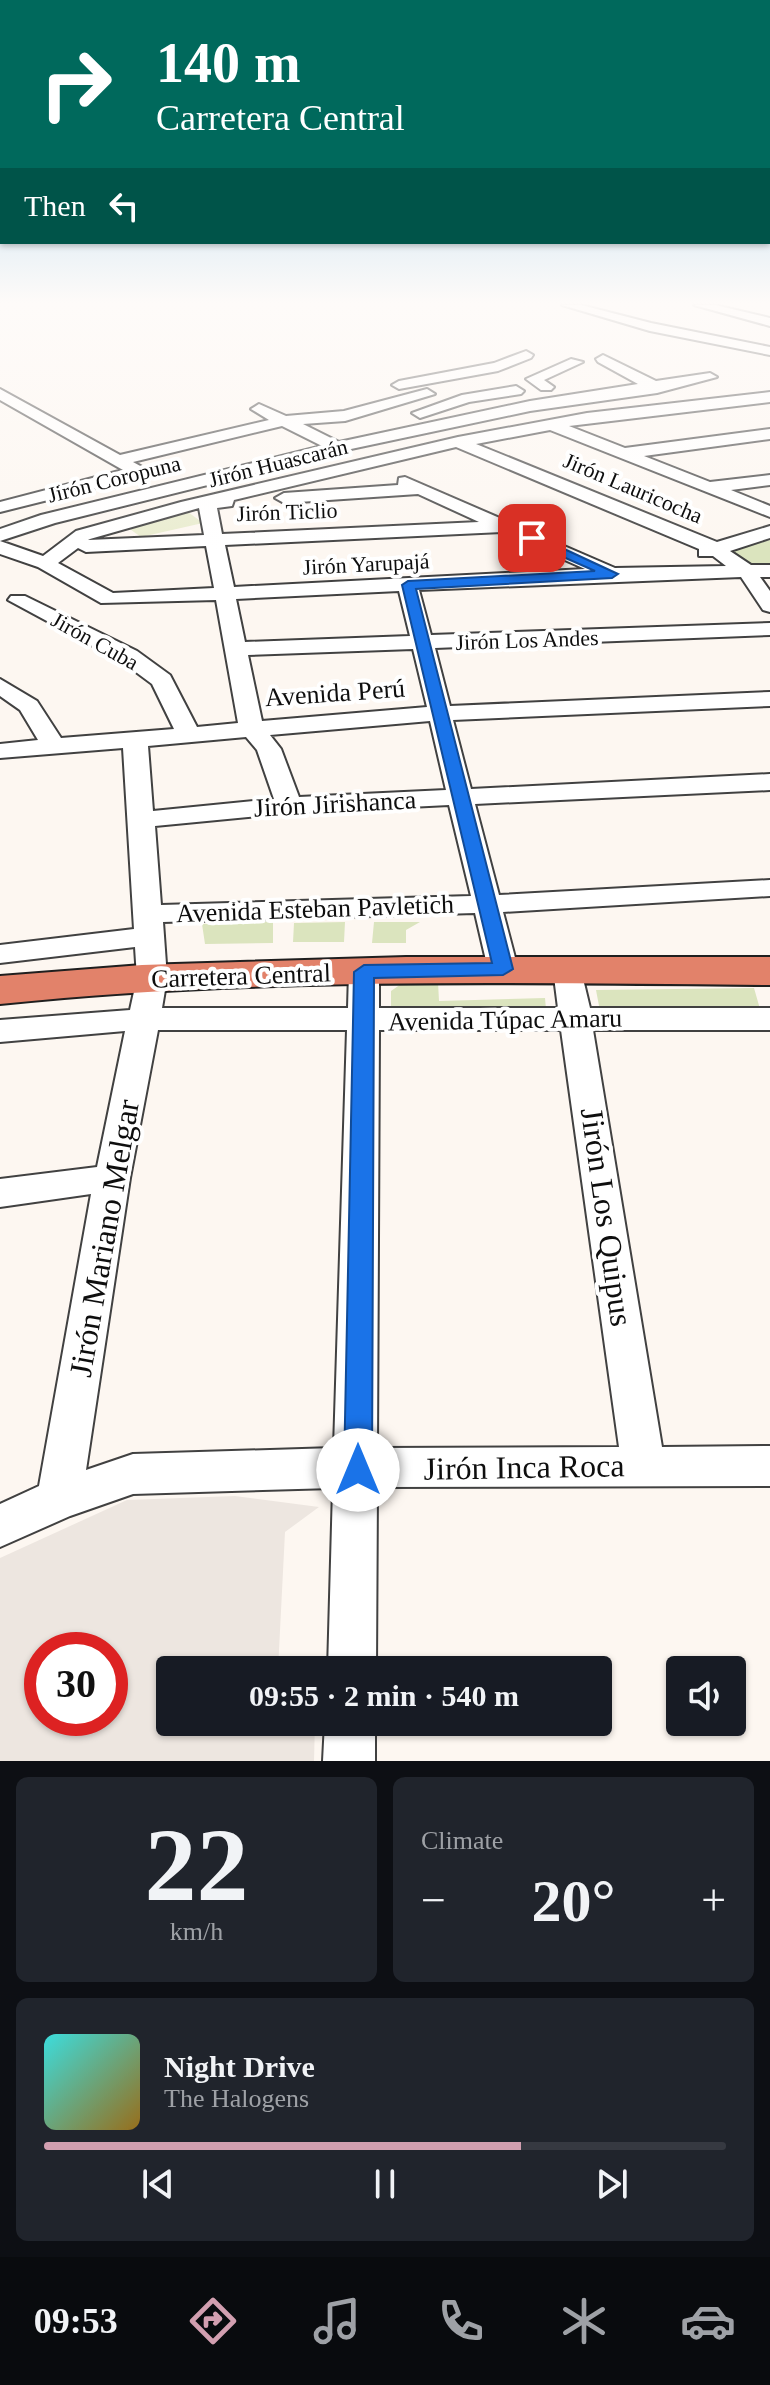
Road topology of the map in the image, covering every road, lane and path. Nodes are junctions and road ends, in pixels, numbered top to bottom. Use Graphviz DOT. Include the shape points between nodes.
graph roads {
  1 [pos="394,387"];
  2 [pos="545,387"];
  3 [pos="664,387"];
  4 [pos="744,387"];
  5 [pos="657,388"];
  6 [pos="374,391"];
  7 [pos="0,394"];
  8 [pos="427,394"];
  9 [pos="768,396"];
  10 [pos="338,399"];
  11 [pos="285,421"];
  12 [pos="555,426"];
  13 [pos="311,433"];
  14 [pos="770,434"];
  15 [pos="289,439"];
  16 [pos="458,442"];
  17 [pos="339,447"];
  18 [pos="619,454"];
  19 [pos="119,460"];
  20 [pos="365,464"];
  21 [pos="147,473"];
  22 [pos="770,480"];
  23 [pos="706,488"];
  24 [pos="163,489"];
  25 [pos="421,489"];
  26 [pos="199,504"];
  27 [pos="0,507"];
  28 [pos="770,512"];
  29 [pos="505,526"];
  30 [pos="770,532"];
  31 [pos="0,535"];
  32 [pos="216,539"];
  33 [pos="0,547"];
  34 [pos="72,547"];
  35 [pos="716,549"];
  36 [pos="36,561"];
  37 [pos="770,571"];
  38 [pos="0,572"];
  39 [pos="747,572"];
  40 [pos="621,574"];
  41 [pos="66,578"];
  42 [pos="408,585"];
  43 [pos="227,596"];
  44 [pos="9,604"];
  45 [pos="770,606"];
  46 [pos="770,629"];
  47 [pos="425,644"];
  48 [pos="237,649"];
  49 [pos="0,686"];
  50 [pos="770,699"];
  51 [pos="441,713"];
  52 [pos="251,727"];
  53 [pos="188,733"];
  54 [pos="135,738"];
  55 [pos="54,746"];
  56 [pos="0,751"];
  57 [pos="770,782"];
  58 [pos="463,798"];
  59 [pos="289,805"];
  60 [pos="139,820"];
  61 [pos="770,888"];
  62 [pos="486,904"];
  63 [pos="0,954"];
  64 [pos="148,962"];
  65 [pos="503,969"];
  66 [pos="568,969"];
  67 [pos="770,971"];
  68 [pos="364,972"];
  69 [pos="0,990"];
  70 [pos="577,1018"];
  71 [pos="770,1019"];
  72 [pos="363,1022"];
  73 [pos="0,1031"];
  74 [pos="112,1178"];
  75 [pos="0,1193"];
  76 [pos="643,1466"];
  77 [pos="770,1466"];
  78 [pos="358,1470"];
  79 [pos="59,1499"];
  80 [pos="0,1526"];
  81 [pos="352,1656"];
  82 [pos="350,1736"];
  83 [pos="349,1761"];
  1 -- 6 [label="street"];
  2 -- 13 [label="street" via="467,398 363,429"];
  3 -- 5 [label="street, Jirón Coropuna"];
  4 -- 9 [label="street"];
  5 -- 17 [label="street, Jirón Coropuna" via="530,406"];
  7 -- 19 [label="street"];
  8 -- 11 [label="street" via="345,416"];
  9 -- 12 [label="street, Jirón Huascarán"];
  10 -- 11 [label="street" via="259,409"];
  11 -- 13 [label="street"];
  11 -- 19 [label="street"];
  12 -- 16 [label="street, Jirón Huascarán"];
  12 -- 18 [label="street"];
  13 -- 15 [label="street"];
  13 -- 17 [label="street"];
  14 -- 18 [label="street"];
  16 -- 20 [label="street, Jirón Huascarán"];
  16 -- 35 [label="street, Jirón Lauricocha"];
  17 -- 20 [label="street"];
  17 -- 24 [label="street, Jirón Coropuna"];
  18 -- 23 [label="street"];
  19 -- 21 [label="street"];
  20 -- 25 [label="street"];
  20 -- 26 [label="street, Jirón Huascarán"];
  21 -- 24 [label="street"];
  21 -- 27 [label="street"];
  22 -- 23 [label="street"];
  23 -- 28 [label="street"];
  24 -- 26 [label="street"];
  24 -- 31 [label="street, Jirón Coropuna"];
  25 -- 26 [label="street"];
  25 -- 29 [label="street"];
  26 -- 32 [label="street"];
  26 -- 34 [label="street, Jirón Huascarán" via="83,535"];
  29 -- 32 [label="street, Jirón Ticlio"];
  29 -- 40 [label="street"];
  30 -- 35 [label="street"];
  32 -- 34 [label="street, Jirón Ticlio"];
  32 -- 43 [label="street"];
  33 -- 36 [label="street, Jirón Yarupajá"];
  34 -- 36 [label="street, Jirón Huascarán"];
  35 -- 39 [label="street, Jirón Lauricocha"];
  35 -- 40 [label="street"];
  36 -- 38 [label="street, Jirón Huascarán"];
  36 -- 41 [label="street, Jirón Yarupajá"];
  37 -- 39 [label="street, Jirón Yarupajá"];
  39 -- 40 [label="street, Jirón Yarupajá"];
  39 -- 45 [label="street, Jirón Lauricocha"];
  40 -- 42 [label="street, Jirón Yarupajá"];
  41 -- 43 [label="street, Jirón Yarupajá" via="113,599"];
  41 -- 44 [label="street"];
  42 -- 43 [label="street, Jirón Yarupajá"];
  42 -- 47 [label="street"];
  43 -- 48 [label="street"];
  44 -- 53 [label="street, Jirón Cuba" via="129,656 162,680"];
  46 -- 47 [label="street, Jirón Los Andes"];
  47 -- 48 [label="street, Jirón Los Andes"];
  47 -- 51 [label="street"];
  48 -- 52 [label="street"];
  49 -- 55 [label="street" via="29,706"];
  50 -- 51 [label="street, Avenida Perú"];
  51 -- 52 [label="street, Avenida Perú"];
  51 -- 58 [label="street"];
  52 -- 53 [label="street, Avenida Perú"];
  52 -- 59 [label="street" via="269,749"];
  53 -- 54 [label="street, Avenida Perú"];
  54 -- 55 [label="street, Avenida Perú"];
  54 -- 60 [label="street, Jirón Mariano Melgar"];
  55 -- 56 [label="street, Avenida Perú"];
  57 -- 58 [label="street, Jirón Jirishanca"];
  58 -- 59 [label="street, Jirón Jirishanca"];
  58 -- 62 [label="street"];
  59 -- 60 [label="street, Jirón Jirishanca"];
  60 -- 64 [label="street, Jirón Mariano Melgar"];
  61 -- 62 [label="street, Avenida Esteban Pavletich"];
  62 -- 64 [label="street, Avenida Esteban Pavletich"];
  62 -- 65 [label="street"];
  63 -- 64 [label="street, Avenida Esteban Pavletich"];
  64 -- 68 [label="highway, Carretera Central"];
  64 -- 69 [label="highway, Carretera Central"];
  64 -- 72 [label="street, Avenida Túpac Amaru"];
  64 -- 73 [label="street, Avenida Túpac Amaru"];
  64 -- 74 [label="street, Jirón Mariano Melgar"];
  65 -- 66 [label="highway, Carretera Central"];
  65 -- 68 [label="highway, Carretera Central"];
  66 -- 67 [label="highway, Carretera Central"];
  66 -- 70 [label="street, Jirón Los Quipus"];
  68 -- 72 [label="street"];
  70 -- 71 [label="street, Avenida Túpac Amaru"];
  70 -- 72 [label="street, Avenida Túpac Amaru"];
  70 -- 76 [label="street, Jirón Los Quipus"];
  72 -- 78 [label="street"];
  74 -- 75 [label="street"];
  74 -- 79 [label="street, Jirón Mariano Melgar"];
  76 -- 77 [label="street, Jirón Inca Roca"];
  76 -- 78 [label="street, Jirón Inca Roca"];
  78 -- 79 [label="street, Jirón Inca Roca" via="133,1474"];
  78 -- 81 [label="street"];
  79 -- 80 [label="street, Jirón Inca Roca"];
  82 -- 83 [label="street"];
}
